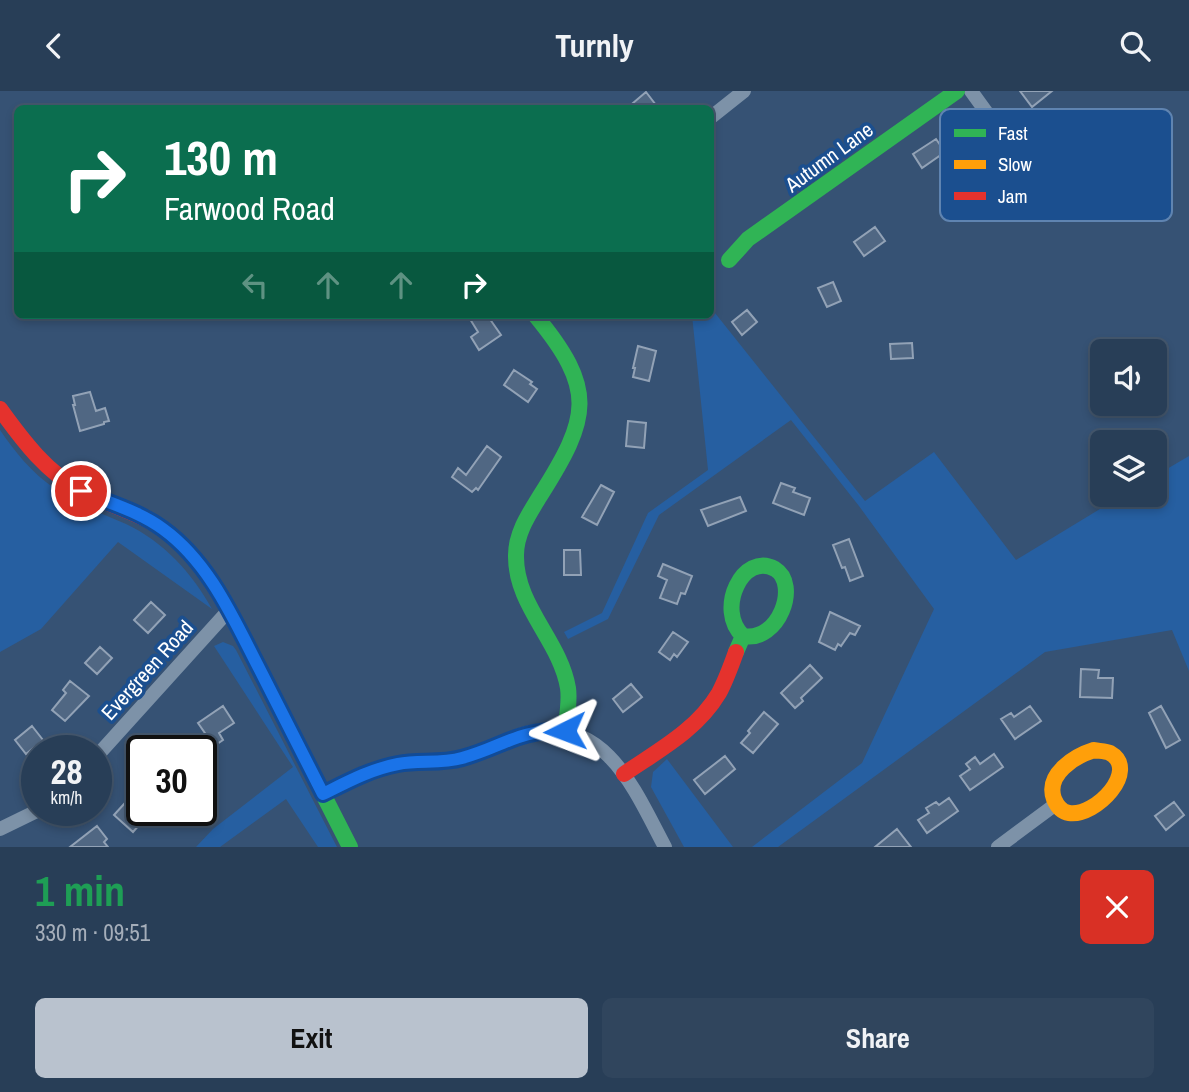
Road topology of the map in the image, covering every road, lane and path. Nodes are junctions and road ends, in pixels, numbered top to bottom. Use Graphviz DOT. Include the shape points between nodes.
graph roads {
  1 [pos="744,91"];
  2 [pos="957,91"];
  3 [pos="971,91"];
  4 [pos="984,109"];
  5 [pos="714,115"];
  6 [pos="729,260"];
  7 [pos="538,319"];
  8 [pos="0,409"];
  9 [pos="229,610"];
  10 [pos="743,636"];
  11 [pos="565,731"];
  12 [pos="112,739"];
  13 [pos="624,774"];
  14 [pos="323,794"];
  15 [pos="1056,804"];
  16 [pos="21,819"];
  17 [pos="0,829"];
  18 [pos="350,847"];
  19 [pos="665,847"];
  20 [pos="998,847"];
  1 -- 5 [label="street"];
  2 -- 6 [label="street, Autumn Lane" via="748,240"];
  3 -- 4 [label="street"];
  7 -- 11 [label="street" via="572,368 579,414 571,445 518,537 515,559 522,591 565,676"];
  8 -- 9 [label="street" via="54,473 81,491 141,515 172,536 207,575"];
  9 -- 12 [label="street, Evergreen Road"];
  9 -- 14 [label="street"];
  10 -- 10 [label="street" via="730,618 735,591 750,570 773,568 787,586 781,612 766,634"];
  10 -- 13 [label="street" via="720,691 705,713 687,731"];
  11 -- 13 [label="street" via="598,745"];
  11 -- 14 [label="street" via="522,734 460,759 387,766"];
  13 -- 19 [label="street"];
  14 -- 18 [label="street"];
  15 -- 15 [label="street" via="1077,814 1101,801 1118,781 1115,759 1094,750 1070,762 1053,782"];
  15 -- 20 [label="street"];
  16 -- 17 [label="street"];
}
